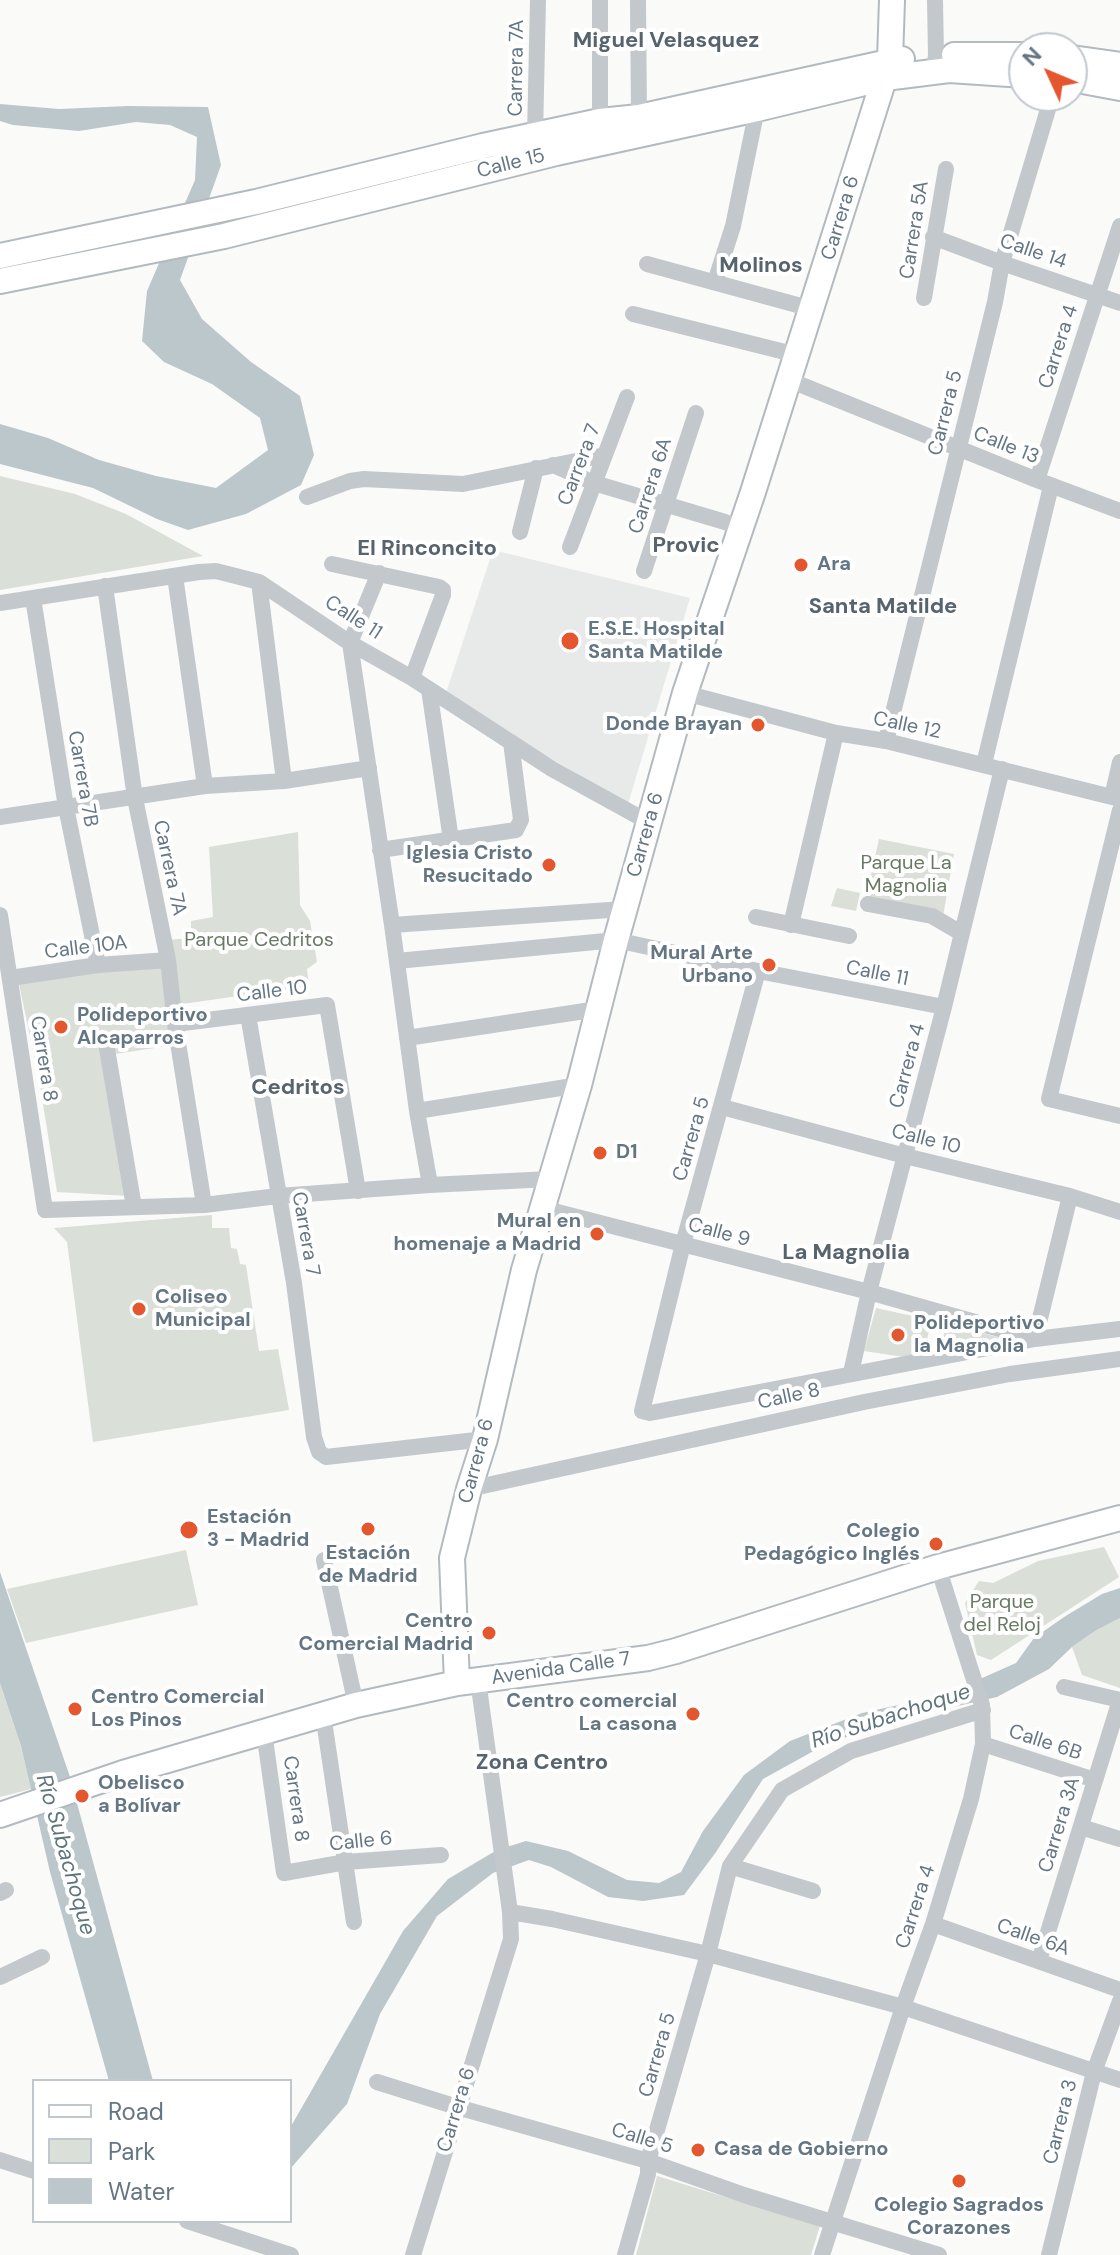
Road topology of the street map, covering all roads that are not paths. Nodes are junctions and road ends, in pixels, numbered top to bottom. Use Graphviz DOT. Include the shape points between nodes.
graph roads {
  1 [pos="538,0"];
  2 [pos="600,0"];
  3 [pos="638,0"];
  4 [pos="892,0"];
  5 [pos="935,0"];
  6 [pos="1008,56"];
  7 [pos="1088,61"];
  8 [pos="935,63"];
  9 [pos="1119,68"];
  10 [pos="888,69"];
  11 [pos="1008,74"];
  12 [pos="1088,75"];
  13 [pos="757,109"];
  14 [pos="1047,112"];
  15 [pos="639,117"];
  16 [pos="600,121"];
  17 [pos="535,136"];
  18 [pos="946,169"];
  19 [pos="256,202"];
  20 [pos="1120,226"];
  21 [pos="256,229"];
  22 [pos="933,237"];
  23 [pos="0,256"];
  24 [pos="1002,263"];
  25 [pos="647,264"];
  26 [pos="0,281"];
  27 [pos="715,282"];
  28 [pos="1096,294"];
  29 [pos="924,298"];
  30 [pos="1120,303"];
  31 [pos="812,309"];
  32 [pos="633,314"];
  33 [pos="797,355"];
  34 [pos="789,380"];
  35 [pos="627,397"];
  36 [pos="696,413"];
  37 [pos="957,448"];
  38 [pos="605,455"];
  39 [pos="544,467"];
  40 [pos="594,483"];
  41 [pos="1044,483"];
  42 [pos="307,497"];
  43 [pos="666,503"];
  44 [pos="1118,505"];
  45 [pos="741,529"];
  46 [pos="520,532"];
  47 [pos="570,547"];
  48 [pos="332,564"];
  49 [pos="644,571"];
  50 [pos="379,573"];
  51 [pos="175,576"];
  52 [pos="259,582"];
  53 [pos="105,586"];
  54 [pos="33,598"];
  55 [pos="0,603"];
  56 [pos="350,643"];
  57 [pos="412,678"];
  58 [pos="429,689"];
  59 [pos="685,693"];
  60 [pos="836,733"];
  61 [pos="886,741"];
  62 [pos="511,742"];
  63 [pos="1120,762"];
  64 [pos="984,764"];
  65 [pos="369,768"];
  66 [pos="1002,769"];
  67 [pos="284,781"];
  68 [pos="205,786"];
  69 [pos="135,798"];
  70 [pos="1117,802"];
  71 [pos="66,807"];
  72 [pos="0,817"];
  73 [pos="650,823"];
  74 [pos="451,840"];
  75 [pos="380,850"];
  76 [pos="1112,883"];
  77 [pos="868,904"];
  78 [pos="624,909"];
  79 [pos="0,915"];
  80 [pos="756,917"];
  81 [pos="392,925"];
  82 [pos="791,925"];
  83 [pos="961,933"];
  84 [pos="849,936"];
  85 [pos="616,940"];
  86 [pos="168,960"];
  87 [pos="397,961"];
  88 [pos="98,965"];
  89 [pos="758,971"];
  90 [pos="10,978"];
  91 [pos="944,1007"];
  92 [pos="598,1009"];
  93 [pos="248,1015"];
  94 [pos="175,1024"];
  95 [pos="407,1038"];
  96 [pos="107,1049"];
  97 [pos="579,1085"];
  98 [pos="722,1107"];
  99 [pos="417,1111"];
  100 [pos="1120,1116"];
  101 [pos="905,1156"];
  102 [pos="550,1179"];
  103 [pos="430,1185"];
  104 [pos="358,1191"];
  105 [pos="278,1196"];
  106 [pos="1070,1196"];
  107 [pos="204,1205"];
  108 [pos="134,1207"];
  109 [pos="542,1208"];
  110 [pos="1120,1212"];
  111 [pos="683,1244"];
  112 [pos="869,1292"];
  113 [pos="1119,1327"];
  114 [pos="1035,1339"];
  115 [pos="1120,1359"];
  116 [pos="851,1373"];
  117 [pos="485,1439"];
  118 [pos="469,1489"];
  119 [pos="1120,1518"];
  120 [pos="324,1560"];
  121 [pos="938,1567"];
  122 [pos="468,1682"];
  123 [pos="1064,1687"];
  124 [pos="1120,1700"];
  125 [pos="356,1705"];
  126 [pos="982,1707"];
  127 [pos="323,1714"];
  128 [pos="264,1732"];
  129 [pos="983,1744"];
  130 [pos="1095,1780"];
  131 [pos="8,1812"];
  132 [pos="1081,1827"];
  133 [pos="1120,1839"];
  134 [pos="441,1855"];
  135 [pos="346,1862"];
  136 [pos="730,1866"];
  137 [pos="284,1873"];
  138 [pos="813,1891"];
  139 [pos="510,1912"];
  140 [pos="354,1922"];
  141 [pos="933,1924"];
  142 [pos="708,1954"];
  143 [pos="42,1957"];
  144 [pos="1039,1961"];
  145 [pos="0,1977"];
  146 [pos="1120,1990"];
  147 [pos="1120,2001"];
  148 [pos="903,2007"];
  149 [pos="1094,2072"];
  150 [pos="1120,2080"];
  151 [pos="377,2082"];
  152 [pos="457,2107"];
  153 [pos="0,2160"];
  154 [pos="648,2161"];
  155 [pos="32,2170"];
  156 [pos="832,2222"];
  157 [pos="193,2223"];
  158 [pos="291,2255"];
  159 [pos="413,2255"];
  160 [pos="625,2255"];
  161 [pos="822,2255"];
  162 [pos="939,2255"];
  163 [pos="1049,2255"];
  1 -- 17 [label="street, Carrera 7A"];
  2 -- 16 [label="street"];
  3 -- 15 [label="street"];
  4 -- 10 [label="street, Carrera 6"];
  5 -- 8 [label="street"];
  6 -- 8 [label="street, Calle 15"];
  7 -- 9 [label="street"];
  8 -- 10 [label="street, Calle 15"];
  8 -- 11 [label="street, Calle 15" via="949,70"];
  9 -- 12 [label="street"];
  10 -- 13 [label="street, Calle 15"];
  10 -- 15 [label="street, Calle 15"];
  10 -- 31 [label="street, Carrera 6"];
  13 -- 21 [label="street, Calle 15" via="556,153"];
  13 -- 27 [label="street" via="733,226"];
  14 -- 24 [label="street, Carrera 5"];
  15 -- 16 [label="street, Calle 15"];
  16 -- 17 [label="street, Calle 15"];
  17 -- 19 [label="street, Calle 15"];
  18 -- 22 [label="street, Carrera 5A"];
  19 -- 21 [label="street"];
  19 -- 23 [label="street, Calle 15"];
  20 -- 28 [label="street, Carrera 4"];
  21 -- 26 [label="street, Calle 15"];
  22 -- 24 [label="street, Calle 14"];
  22 -- 29 [label="street, Carrera 5A"];
  24 -- 28 [label="street, Calle 14"];
  24 -- 37 [label="street, Carrera 5"];
  25 -- 27 [label="street"];
  27 -- 31 [label="street"];
  28 -- 30 [label="street, Calle 14"];
  28 -- 41 [label="street, Carrera 4"];
  31 -- 33 [label="street, Carrera 6"];
  32 -- 33 [label="street"];
  33 -- 34 [label="street, Carrera 6"];
  34 -- 37 [label="street, Calle 13"];
  34 -- 45 [label="street, Carrera 6"];
  35 -- 38 [label="street, Carrera 7"];
  36 -- 43 [label="street, Carrera 6A"];
  37 -- 41 [label="street, Calle 13"];
  37 -- 61 [label="street, Carrera 5"];
  38 -- 39 [label="street"];
  38 -- 40 [label="street, Carrera 7"];
  39 -- 40 [label="street"];
  39 -- 42 [label="street" via="463,484 364,479"];
  39 -- 46 [label="street"];
  40 -- 43 [label="street"];
  40 -- 47 [label="street, Carrera 7"];
  41 -- 44 [label="street, Calle 13"];
  41 -- 64 [label="street, Carrera 4"];
  43 -- 45 [label="street"];
  43 -- 49 [label="street, Carrera 6A"];
  45 -- 59 [label="street, Carrera 6"];
  48 -- 50 [label="street"];
  50 -- 56 [label="street"];
  50 -- 57 [label="street" via="443,590"];
  51 -- 52 [label="street, Calle 11" via="216,571"];
  51 -- 53 [label="street, Calle 11"];
  51 -- 68 [label="street"];
  52 -- 56 [label="street, Calle 11"];
  52 -- 67 [label="street"];
  53 -- 54 [label="street, Calle 11"];
  53 -- 69 [label="street, Carrera 7A"];
  54 -- 55 [label="street, Calle 11"];
  54 -- 71 [label="street, Carrera 7B"];
  56 -- 57 [label="street, Calle 11"];
  56 -- 65 [label="street"];
  57 -- 58 [label="street, Calle 11"];
  58 -- 62 [label="street, Calle 11"];
  58 -- 74 [label="street"];
  59 -- 60 [label="street, Calle 12"];
  59 -- 73 [label="street, Carrera 6"];
  60 -- 61 [label="street, Calle 12"];
  60 -- 82 [label="street"];
  61 -- 64 [label="street, Calle 12"];
  62 -- 73 [label="street, Calle 11"];
  62 -- 74 [label="street" via="520,826"];
  63 -- 70 [label="street"];
  64 -- 66 [label="street, Calle 12"];
  65 -- 67 [label="street"];
  65 -- 75 [label="street"];
  66 -- 70 [label="street, Calle 12"];
  66 -- 83 [label="street, Carrera 4"];
  67 -- 68 [label="street"];
  68 -- 69 [label="street"];
  69 -- 71 [label="street"];
  69 -- 86 [label="street, Carrera 7A"];
  70 -- 76 [label="street"];
  71 -- 72 [label="street"];
  71 -- 88 [label="street, Carrera 7B"];
  73 -- 78 [label="street, Carrera 6"];
  74 -- 75 [label="street"];
  75 -- 81 [label="street"];
  76 -- 100 [label="street" via="1049,1099"];
  77 -- 83 [label="street" via="932,916"];
  78 -- 81 [label="street"];
  78 -- 85 [label="street, Carrera 6"];
  79 -- 90 [label="street, Carrera 8"];
  80 -- 82 [label="street"];
  81 -- 87 [label="street"];
  82 -- 84 [label="street"];
  83 -- 91 [label="street, Carrera 4"];
  85 -- 87 [label="street, Calle 11"];
  85 -- 89 [label="street, Calle 11"];
  85 -- 92 [label="street, Carrera 6"];
  86 -- 88 [label="street, Calle 10A"];
  86 -- 94 [label="street, Carrera 7A"];
  87 -- 95 [label="street"];
  88 -- 90 [label="street, Calle 10A"];
  89 -- 91 [label="street, Calle 11"];
  89 -- 98 [label="street, Carrera 5"];
  90 -- 108 [label="street, Carrera 8" via="45,1210"];
  91 -- 101 [label="street, Carrera 4"];
  92 -- 95 [label="street"];
  92 -- 97 [label="street, Carrera 6"];
  93 -- 94 [label="street, Calle 10"];
  93 -- 104 [label="street, Calle 10" via="327,1005"];
  93 -- 105 [label="street, Carrera 7"];
  94 -- 107 [label="street, Carrera 7A"];
  95 -- 99 [label="street"];
  96 -- 108 [label="street"];
  97 -- 99 [label="street"];
  97 -- 102 [label="street, Carrera 6"];
  98 -- 101 [label="street, Calle 10"];
  98 -- 111 [label="street, Carrera 5"];
  99 -- 103 [label="street"];
  101 -- 106 [label="street, Calle 10"];
  101 -- 112 [label="street, Carrera 4"];
  102 -- 103 [label="street"];
  102 -- 109 [label="street, Carrera 6"];
  103 -- 104 [label="street"];
  104 -- 105 [label="street"];
  105 -- 107 [label="street"];
  105 -- 117 [label="street, Carrera 7" via="319,1452 326,1457"];
  106 -- 110 [label="street, Calle 10"];
  106 -- 114 [label="street"];
  107 -- 108 [label="street"];
  109 -- 111 [label="street, Calle 9"];
  109 -- 117 [label="street, Carrera 6"];
  111 -- 112 [label="street, Calle 9"];
  111 -- 116 [label="street, Carrera 5" via="642,1411"];
  112 -- 114 [label="street, Calle 9"];
  112 -- 116 [label="street, Carrera 4"];
  113 -- 114 [label="street, Calle 9"];
  114 -- 116 [label="street"];
  115 -- 118 [label="street, Calle 8" via="864,1402"];
  117 -- 118 [label="street, Carrera 6"];
  118 -- 122 [label="street, Carrera 6" via="452,1558"];
  119 -- 121 [label="street, Avenida Calle 7"];
  120 -- 125 [label="street"];
  121 -- 122 [label="street, Avenida Calle 7" via="648,1658"];
  121 -- 126 [label="street, Carrera 4"];
  122 -- 125 [label="street, Avenida Calle 7"];
  122 -- 139 [label="street, Carrera 6"];
  123 -- 124 [label="street"];
  124 -- 130 [label="street, Carrera 3A"];
  125 -- 127 [label="street, Avenida Calle 7"];
  126 -- 129 [label="street, Carrera 4"];
  126 -- 136 [label="street" via="851,1751 782,1790"];
  127 -- 128 [label="street, Avenida Calle 7"];
  127 -- 135 [label="street"];
  128 -- 131 [label="street, Avenida Calle 7"];
  128 -- 137 [label="street, Carrera 8"];
  129 -- 130 [label="street, Calle 6B"];
  129 -- 141 [label="street, Carrera 4"];
  130 -- 132 [label="street, Carrera 3A"];
  132 -- 133 [label="street"];
  132 -- 144 [label="street, Carrera 3A"];
  134 -- 135 [label="street, Calle 6"];
  135 -- 137 [label="street, Calle 6"];
  135 -- 140 [label="street"];
  136 -- 138 [label="street"];
  136 -- 142 [label="street, Carrera 5"];
  139 -- 142 [label="street"];
  139 -- 152 [label="street, Carrera 6" via="511,1939"];
  141 -- 144 [label="street, Calle 6A"];
  141 -- 148 [label="street, Carrera 4"];
  142 -- 148 [label="street"];
  142 -- 154 [label="street, Carrera 5"];
  143 -- 145 [label="street"];
  144 -- 146 [label="street, Calle 6A"];
  147 -- 149 [label="street, Carrera 3"];
  148 -- 149 [label="street"];
  148 -- 156 [label="street, Carrera 4"];
  149 -- 150 [label="street"];
  149 -- 163 [label="street, Carrera 3"];
  151 -- 152 [label="street, Calle 5"];
  152 -- 154 [label="street, Calle 5"];
  152 -- 159 [label="street, Carrera 6"];
  153 -- 155 [label="street"];
  154 -- 156 [label="street, Calle 5"];
  154 -- 160 [label="street, Carrera 5"];
  156 -- 161 [label="street, Carrera 4"];
  156 -- 162 [label="street, Calle 5"];
  157 -- 158 [label="street"];
}
